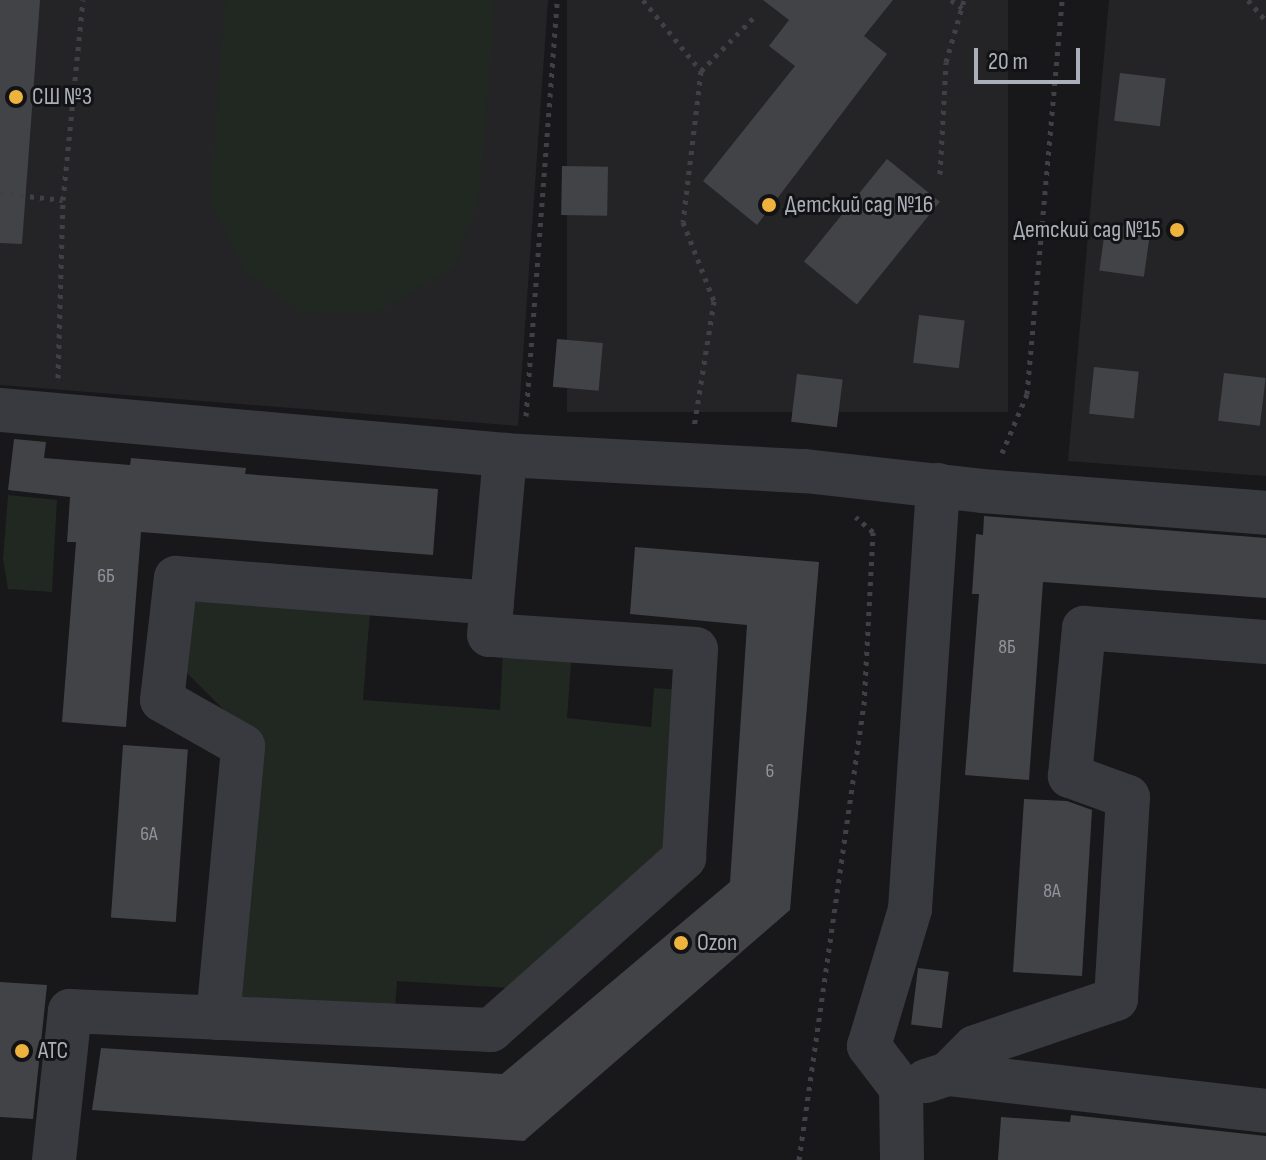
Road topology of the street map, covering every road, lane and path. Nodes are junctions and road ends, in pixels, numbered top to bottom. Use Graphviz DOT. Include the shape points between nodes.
graph roads {
  1 [pos="83,0"];
  2 [pos="557,0"];
  3 [pos="643,0"];
  4 [pos="951,0"];
  5 [pos="964,0"];
  6 [pos="1062,0"];
  7 [pos="1248,0"];
  8 [pos="962,8"];
  9 [pos="753,18"];
  10 [pos="1266,21"];
  11 [pos="701,71"];
  12 [pos="940,174"];
  13 [pos="0,193"];
  14 [pos="63,200"];
  15 [pos="0,410"];
  16 [pos="58,416"];
  17 [pos="692,439"];
  18 [pos="514,456"];
  19 [pos="938,485"];
  20 [pos="982,491"];
  21 [pos="850,512"];
  22 [pos="1266,513"];
  23 [pos="492,603"];
  24 [pos="1266,642"];
  25 [pos="218,1018"];
  26 [pos="948,1074"];
  27 [pos="901,1088"];
  28 [pos="1266,1111"];
  29 [pos="54,1160"];
  30 [pos="799,1160"];
  31 [pos="902,1160"];
  1 -- 14 [label="path"];
  2 -- 18 [label="path"];
  3 -- 11 [label="path"];
  4 -- 8 [label="path"];
  5 -- 8 [label="path"];
  6 -- 20 [label="path" via="1027,394"];
  7 -- 10 [label="path"];
  8 -- 12 [label="path" via="946,62"];
  9 -- 11 [label="path"];
  11 -- 17 [label="path" via="683,222 714,301"];
  13 -- 14 [label="path"];
  14 -- 16 [label="path"];
  15 -- 16 [label="lane"];
  16 -- 18 [label="lane"];
  18 -- 19 [label="lane" via="805,471"];
  18 -- 23 [label="lane"];
  19 -- 20 [label="lane"];
  19 -- 27 [label="lane" via="910,909 869,1046"];
  20 -- 22 [label="lane"];
  21 -- 30 [label="path" via="873,532 864,705"];
  23 -- 25 [label="lane" via="176,578 162,700 243,746"];
  23 -- 25 [label="lane" via="489,635 696,649 684,858 491,1030"];
  24 -- 26 [label="lane" via="1084,628 1070,776 1128,797 1116,999 975,1047"];
  25 -- 29 [label="lane" via="70,1011"];
  26 -- 27 [label="lane"];
  26 -- 28 [label="lane"];
  27 -- 31 [label="lane"];
}
